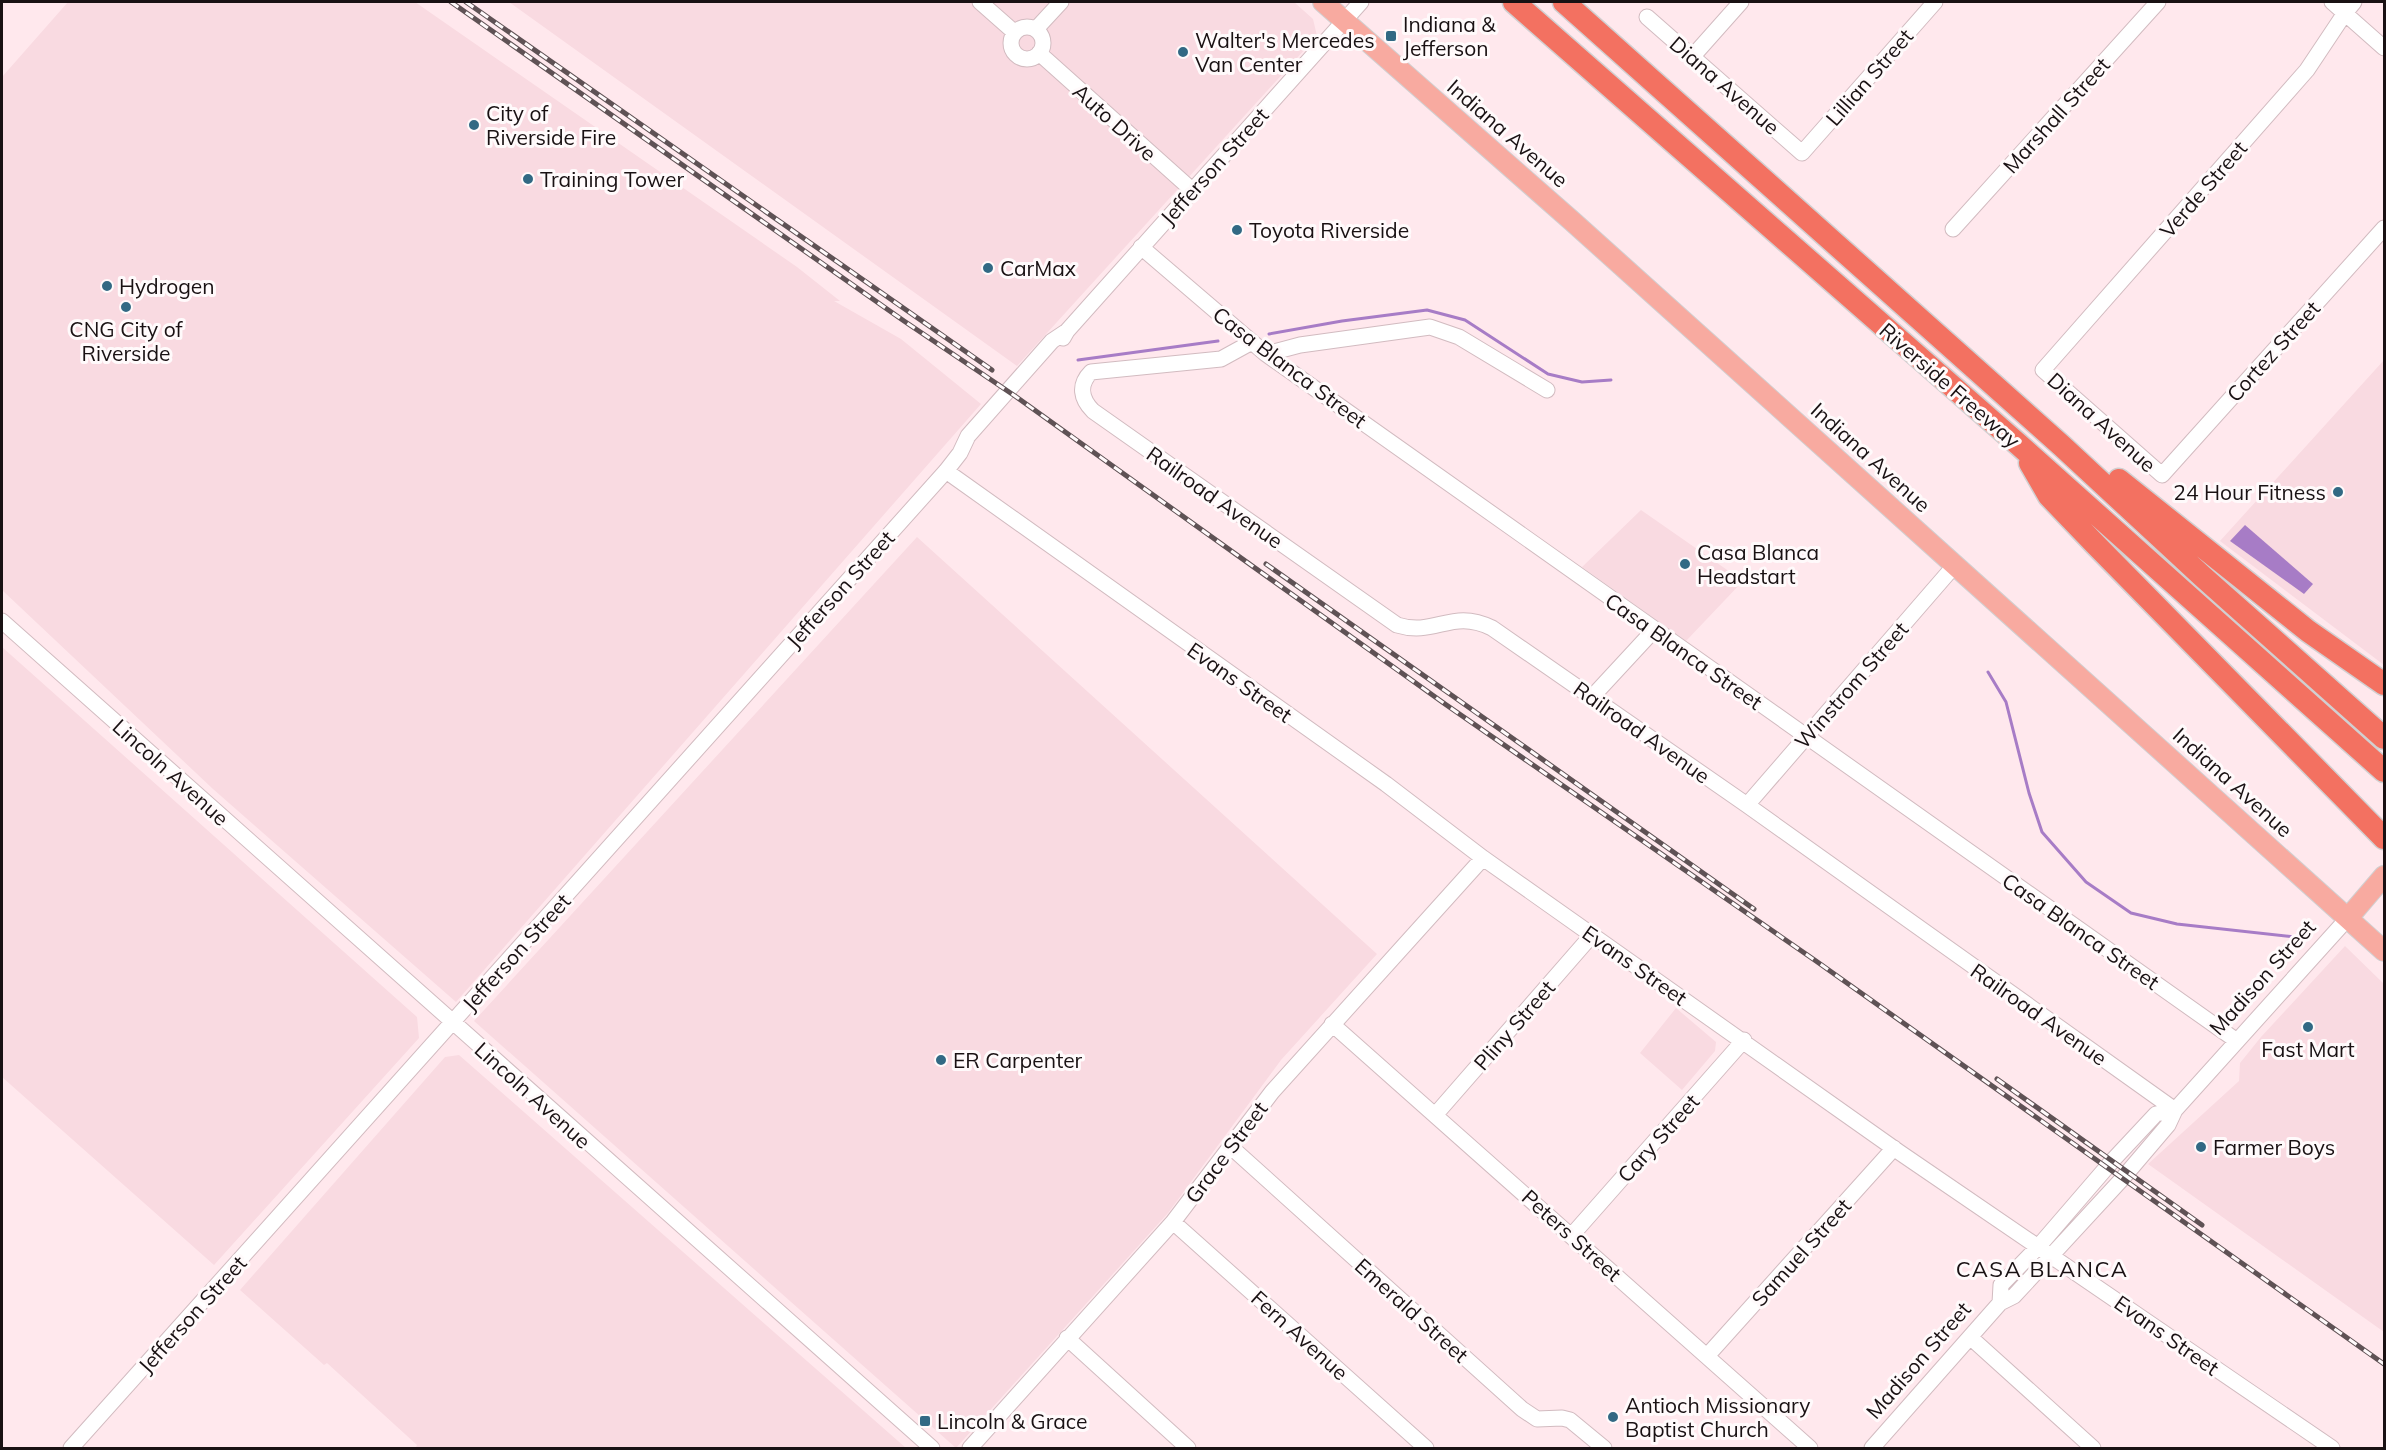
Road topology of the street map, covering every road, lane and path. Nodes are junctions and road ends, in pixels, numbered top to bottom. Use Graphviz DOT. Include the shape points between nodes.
graph roads {
  1 [pos="980,2"];
  2 [pos="1062,2"];
  3 [pos="1323,2"];
  4 [pos="1361,2"];
  5 [pos="1514,2"];
  6 [pos="1564,2"];
  7 [pos="1741,2"];
  8 [pos="1935,2"];
  9 [pos="2158,2"];
  10 [pos="2332,2"];
  11 [pos="2350,7"];
  12 [pos="1647,17"];
  13 [pos="1344,21"];
  14 [pos="1036,29"];
  15 [pos="1014,32"];
  16 [pos="2385,48"];
  17 [pos="1039,53"];
  18 [pos="1693,56"];
  19 [pos="1802,153"];
  20 [pos="1191,190"];
  21 [pos="2385,228"];
  22 [pos="1953,229"];
  23 [pos="1141,246"];
  24 [pos="1252,342"];
  25 [pos="1266,354"];
  26 [pos="2043,369"];
  27 [pos="1547,390"];
  28 [pos="2018,444"];
  29 [pos="2062,446"];
  30 [pos="946,471"];
  31 [pos="2162,475"];
  32 [pos="1955,565"];
  33 [pos="2,621"];
  34 [pos="1654,630"];
  35 [pos="2385,684"];
  36 [pos="1592,697"];
  37 [pos="1806,737"];
  38 [pos="2385,738"];
  39 [pos="2385,771"];
  40 [pos="1747,805"];
  41 [pos="2385,838"];
  42 [pos="1483,858"];
  43 [pos="2385,876"];
  44 [pos="2348,918"];
  45 [pos="1592,935"];
  46 [pos="2385,951"];
  47 [pos="452,1023"];
  48 [pos="1332,1024"];
  49 [pos="1744,1040"];
  50 [pos="2238,1041"];
  51 [pos="2175,1110"];
  52 [pos="1436,1114"];
  53 [pos="1231,1147"];
  54 [pos="1894,1148"];
  55 [pos="1173,1222"];
  56 [pos="1572,1235"];
  57 [pos="2038,1247"];
  58 [pos="2052,1256"];
  59 [pos="2000,1303"];
  60 [pos="1970,1337"];
  61 [pos="1067,1338"];
  62 [pos="1707,1356"];
  63 [pos="1417,1445"];
  64 [pos="71,1449"];
  65 [pos="932,1449"];
  66 [pos="970,1449"];
  67 [pos="1188,1449"];
  68 [pos="1604,1449"];
  69 [pos="1810,1449"];
  70 [pos="1872,1449"];
  71 [pos="2093,1449"];
  72 [pos="2332,1449"];
  1 -- 15 [label="street"];
  2 -- 14 [label="street"];
  3 -- 13 [label="main road, Indiana Avenue"];
  4 -- 13 [label="street, Jefferson Street"];
  5 -- 28 [label="highway, Riverside Freeway"];
  6 -- 29 [label="highway, Riverside Freeway"];
  7 -- 18 [label="street"];
  8 -- 19 [label="street, Lillian Street"];
  9 -- 22 [label="street, Marshall Street"];
  10 -- 11 [label="street"];
  11 -- 16 [label="street"];
  11 -- 26 [label="street, Verde Street" via="2307,70"];
  12 -- 18 [label="street, Diana Avenue"];
  13 -- 20 [label="street, Jefferson Street"];
  13 -- 32 [label="main road, Indiana Avenue"];
  14 -- 15 [label="street" via="1027,26"];
  14 -- 17 [label="street" via="1042,38"];
  15 -- 17 [label="street" via="1011,46 1016,55 1025,59"];
  17 -- 20 [label="street, Auto Drive"];
  18 -- 19 [label="street, Diana Avenue"];
  20 -- 23 [label="street, Jefferson Street"];
  21 -- 31 [label="street, Cortez Street"];
  23 -- 24 [label="street, Casa Blanca Street"];
  23 -- 30 [label="street, Jefferson Street" via="1067,331 1052,341 1007,390 968,436"];
  24 -- 25 [label="street, Casa Blanca Street"];
  24 -- 36 [label="street, Railroad Avenue" via="1221,359 1091,372 1083,385 1084,402 1398,625 1424,629 1449,622 1477,621"];
  25 -- 27 [label="street" via="1300,345 1430,327 1459,337"];
  25 -- 34 [label="street, Casa Blanca Street"];
  26 -- 31 [label="street, Diana Avenue"];
  28 -- 39 [label="highway, Riverside Freeway"];
  28 -- 41 [label="highway" via="2049,496"];
  29 -- 35 [label="highway" via="2090,455 2308,631"];
  29 -- 38 [label="highway, Riverside Freeway"];
  30 -- 42 [label="street, Evans Street" via="1386,784"];
  30 -- 47 [label="street, Jefferson Street"];
  32 -- 37 [label="street, Winstrom Street"];
  32 -- 44 [label="main road, Indiana Avenue"];
  33 -- 47 [label="street, Lincoln Avenue"];
  34 -- 36 [label="street"];
  34 -- 37 [label="street, Casa Blanca Street"];
  36 -- 40 [label="street, Railroad Avenue"];
  37 -- 40 [label="street, Winstrom Street"];
  37 -- 50 [label="street, Casa Blanca Street"];
  40 -- 51 [label="street, Railroad Avenue"];
  42 -- 45 [label="street, Evans Street"];
  42 -- 48 [label="street, Grace Street"];
  43 -- 44 [label="main road, Madison Street"];
  44 -- 46 [label="main road, Indiana Avenue"];
  44 -- 50 [label="street, Madison Street"];
  45 -- 49 [label="street, Evans Street"];
  45 -- 52 [label="street, Pliny Street"];
  47 -- 64 [label="street, Jefferson Street"];
  47 -- 65 [label="street, Lincoln Avenue"];
  48 -- 52 [label="street, Peters Street"];
  48 -- 53 [label="street, Grace Street" via="1272,1092"];
  49 -- 54 [label="street, Evans Street"];
  49 -- 56 [label="street, Cary Street"];
  50 -- 51 [label="street, Madison Street"];
  51 -- 57 [label="street, Madison Street" via="2156,1114"];
  51 -- 58 [label="street, Madison Street" via="2168,1125"];
  52 -- 56 [label="street, Peters Street"];
  53 -- 55 [label="street, Grace Street"];
  53 -- 68 [label="street, Emerald Street" via="1522,1409 1537,1419 1570,1420"];
  54 -- 57 [label="street, Evans Street"];
  54 -- 62 [label="street, Samuel Street"];
  55 -- 61 [label="street, Grace Street"];
  55 -- 63 [label="street, Fern Avenue"];
  56 -- 62 [label="street, Peters Street"];
  57 -- 58 [label="street, Evans Street"];
  57 -- 59 [label="street, Madison Street" via="2001,1285"];
  58 -- 59 [label="street, Madison Street" via="2014,1296"];
  58 -- 72 [label="street, Evans Street"];
  59 -- 60 [label="street, Madison Street"];
  60 -- 70 [label="street, Madison Street"];
  60 -- 71 [label="street"];
  61 -- 66 [label="street, Grace Street"];
  61 -- 67 [label="street"];
  62 -- 69 [label="street, Peters Street"];
}
